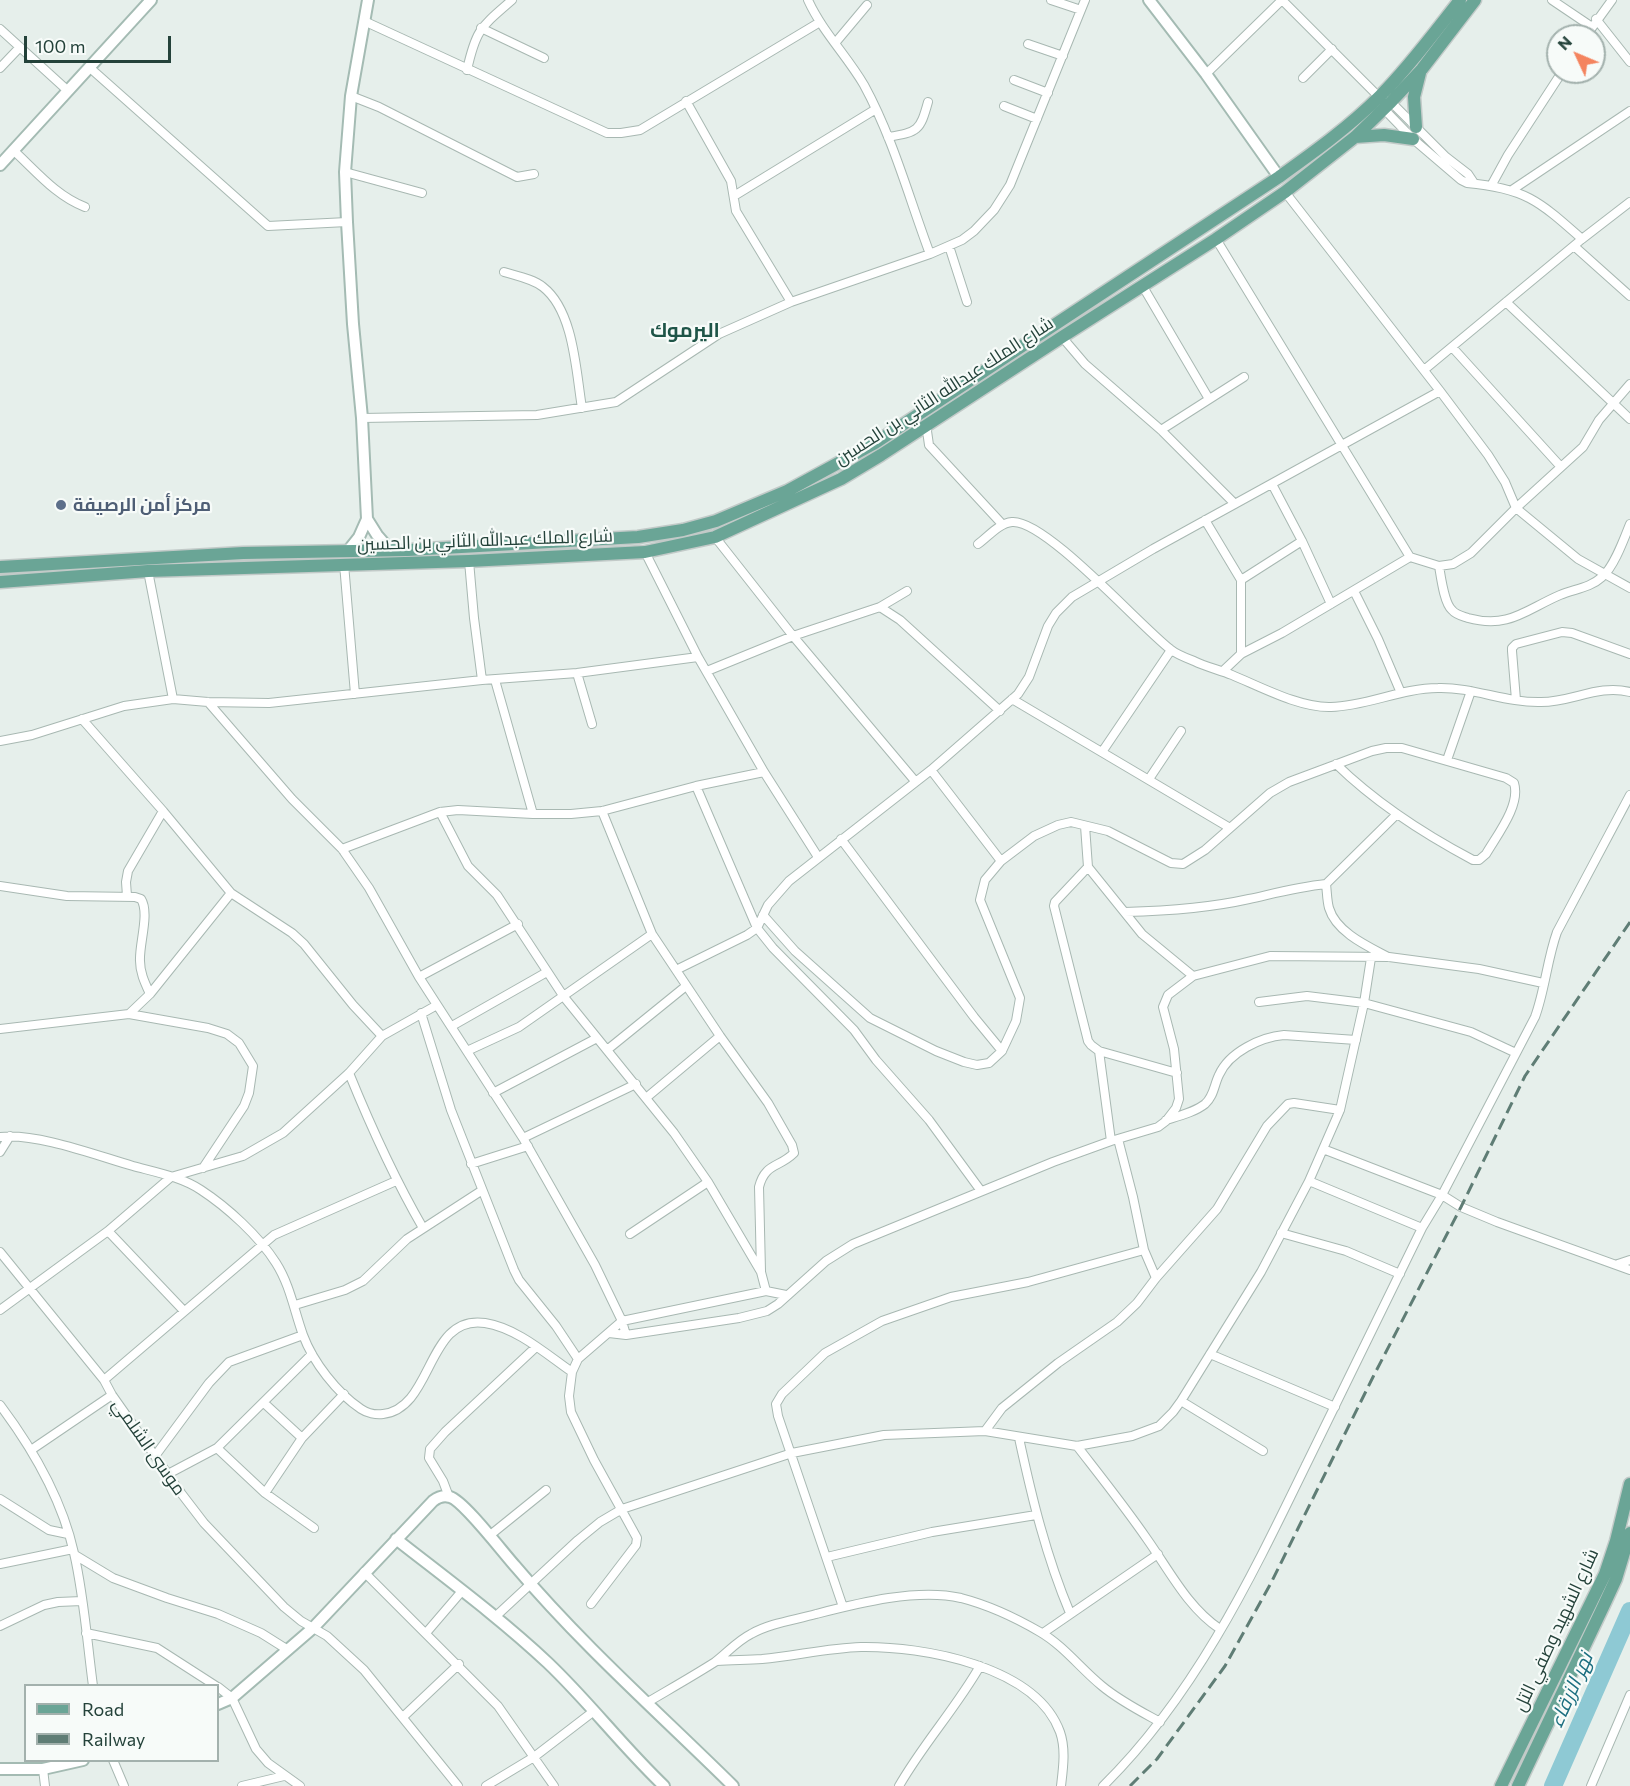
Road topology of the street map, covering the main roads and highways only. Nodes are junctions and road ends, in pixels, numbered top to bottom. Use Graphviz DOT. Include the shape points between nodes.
graph roads {
  1 [pos="1460,0"];
  2 [pos="1475,0"];
  3 [pos="1422,69"];
  4 [pos="1355,137"];
  5 [pos="243,553"];
  6 [pos="346,558"];
  7 [pos="0,567"];
  8 [pos="244,567"];
  9 [pos="0,582"];
  10 [pos="1630,1484"];
  11 [pos="1630,1533"];
  12 [pos="1502,1786"];
  13 [pos="1518,1786"];
  1 -- 6 [label="main road, شارع الملك عبدالله الثاني بن الحسين" via="1379,97 1279,177 875,443 787,491 740,512 683,530 638,537 390,550"];
  2 -- 3 [label="main road, شارع الملك عبدالله الثاني بن الحسين"];
  3 -- 4 [label="main road, شارع الملك عبدالله الثاني بن الحسين"];
  3 -- 4 [label="main road" via="1414,97 1415,133"];
  4 -- 6 [label="main road, شارع الملك عبدالله الثاني بن الحسين" via="1216,239 927,426 841,479 715,537 645,552 469,561"];
  5 -- 6 [label="main road, شارع الملك عبدالله الثاني بن الحسين"];
  5 -- 7 [label="main road, شارع الملك عبدالله الثاني بن الحسين"];
  5 -- 8 [label="main road"];
  6 -- 8 [label="main road, شارع الملك عبدالله الثاني بن الحسين"];
  8 -- 9 [label="main road, شارع الملك عبدالله الثاني بن الحسين"];
  10 -- 12 [label="main road, شارع الشهيد وصفي التل" via="1605,1574"];
  11 -- 13 [label="main road, شارع الشهيد وصفي التل" via="1616,1579"];
}
